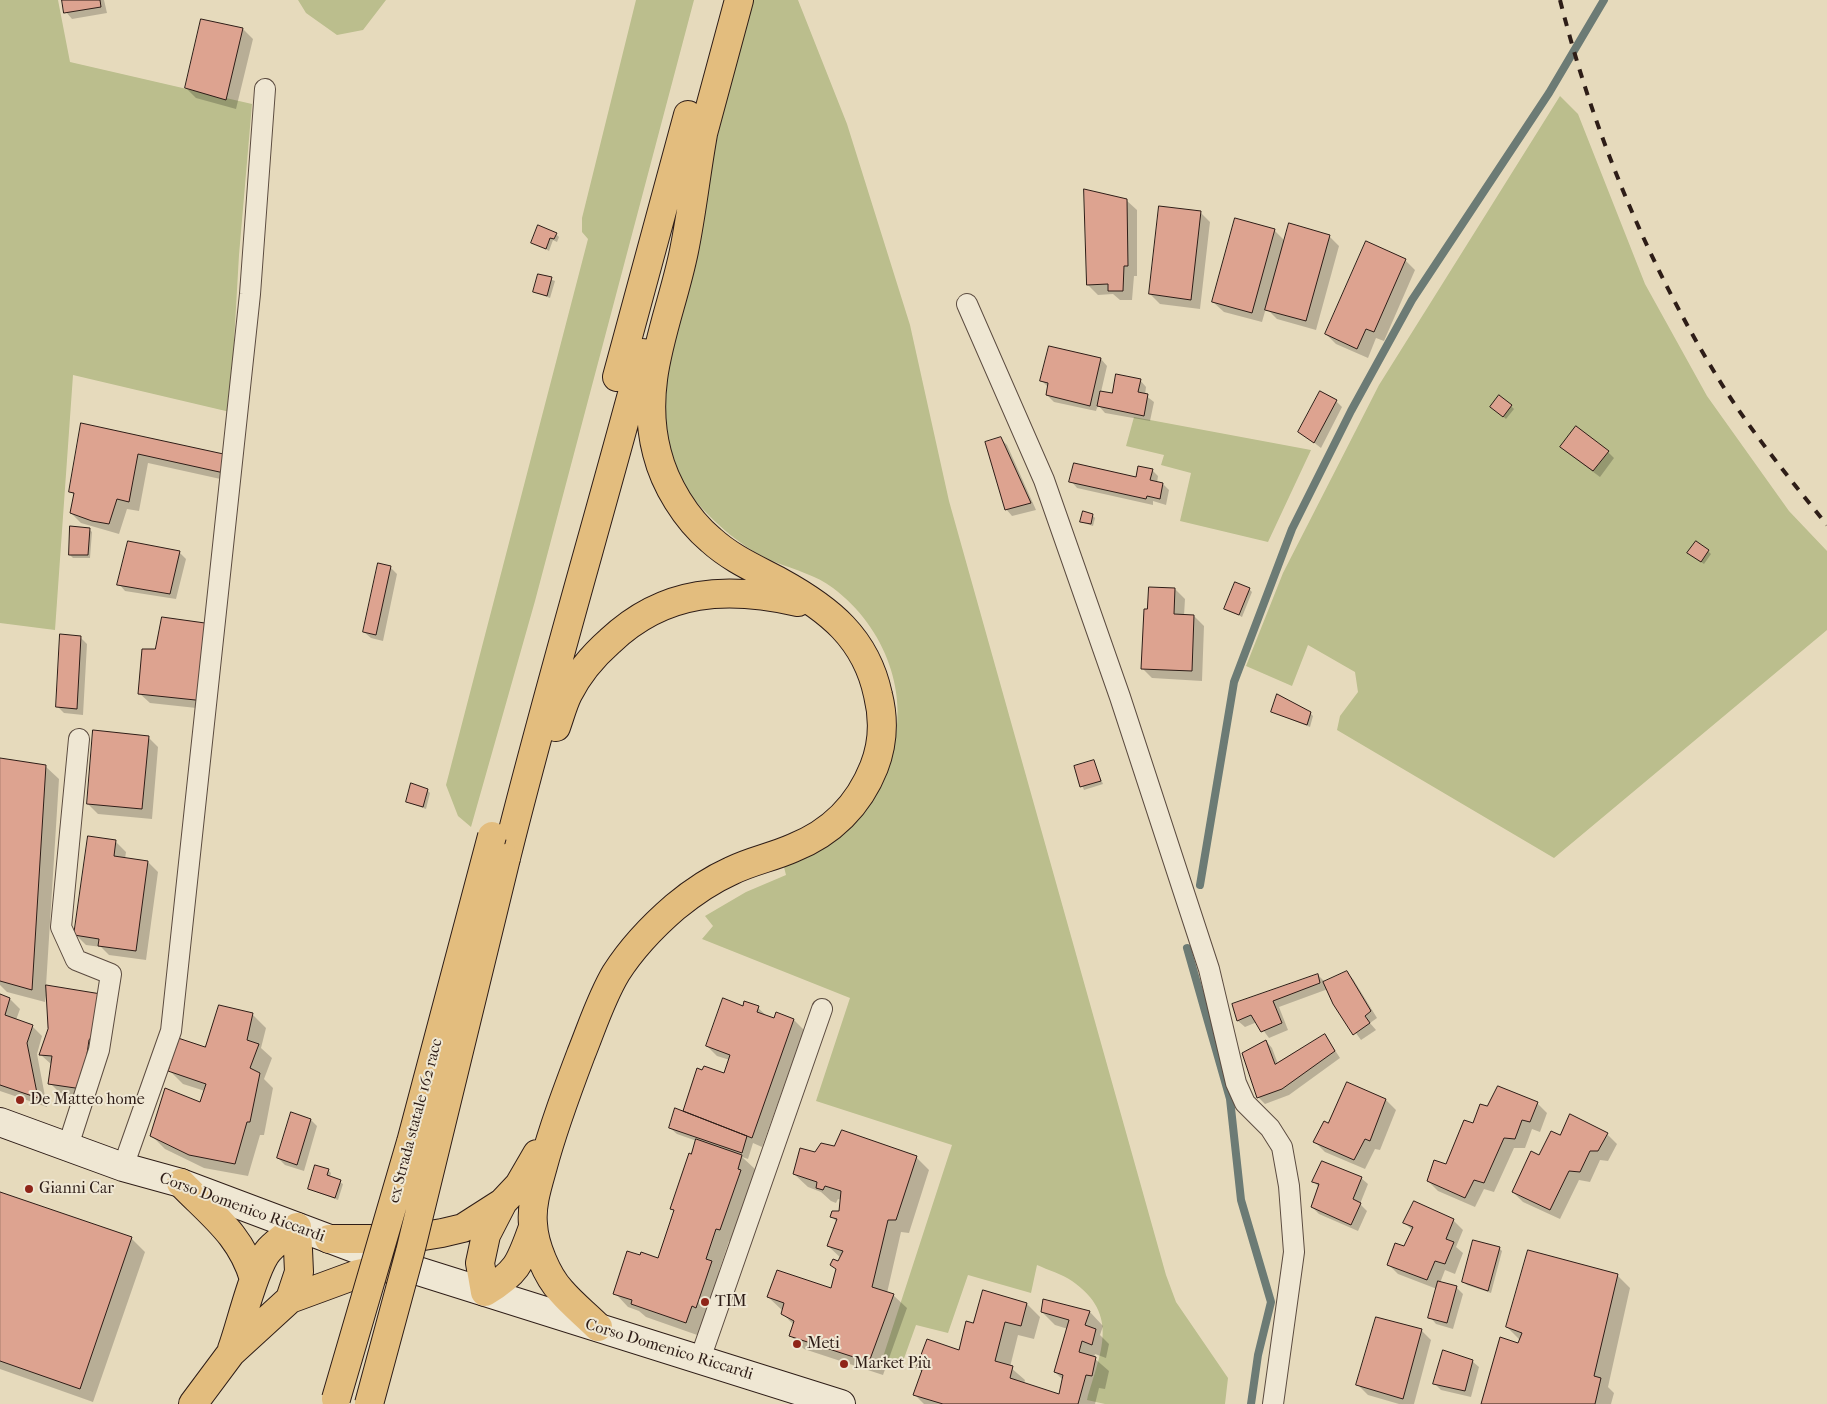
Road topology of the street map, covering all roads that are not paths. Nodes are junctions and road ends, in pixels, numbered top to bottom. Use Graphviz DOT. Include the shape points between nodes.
graph roads {
  1 [pos="720,0"];
  2 [pos="739,0"];
  3 [pos="265,90"];
  4 [pos="703,134"];
  5 [pos="967,304"];
  6 [pos="817,606"];
  7 [pos="79,738"];
  8 [pos="508,847"];
  9 [pos="822,1009"];
  10 [pos="0,1122"];
  11 [pos="554,1125"];
  12 [pos="68,1146"];
  13 [pos="123,1167"];
  14 [pos="180,1183"];
  15 [pos="504,1202"];
  16 [pos="297,1227"];
  17 [pos="533,1227"];
  18 [pos="329,1239"];
  19 [pos="399,1265"];
  20 [pos="254,1279"];
  21 [pos="491,1294"];
  22 [pos="290,1299"];
  23 [pos="598,1327"];
  24 [pos="231,1353"];
  25 [pos="700,1359"];
  26 [pos="334,1402"];
  27 [pos="193,1404"];
  28 [pos="369,1404"];
  29 [pos="841,1404"];
  30 [pos="1273,1404"];
  1 -- 8 [label="highway"];
  2 -- 4 [label="highway"];
  3 -- 13 [label="street" via="250,294 171,1030"];
  4 -- 6 [label="highway" via="684,253 654,364 651,426 658,457 688,516 710,540 740,562"];
  4 -- 8 [label="highway"];
  5 -- 30 [label="street" via="1044,480 1114,679 1209,968 1236,1082 1245,1104 1270,1128 1282,1147 1290,1186 1294,1252"];
  6 -- 8 [label="highway" via="735,592 700,595 668,603 635,620 583,670 568,695"];
  6 -- 11 [label="highway" via="842,626 864,653 876,683 882,712 881,737 875,765 864,790 847,812 821,836 729,872 702,887 656,924 636,946 603,997"];
  7 -- 12 [label="street" via="61,927 76,960 111,974 99,1050"];
  8 -- 26 [label="highway, ex Strada statale 162 racc, bridge" via="411,1142"];
  8 -- 28 [label="highway, ex Strada statale 162 racc, bridge" via="410,1252"];
  9 -- 25 [label="street"];
  10 -- 12 [label="main road, Corso Domenico Riccardi"];
  11 -- 15 [label="highway" via="519,1185"];
  11 -- 17 [label="highway" via="536,1191"];
  12 -- 13 [label="main road, Corso Domenico Riccardi"];
  13 -- 14 [label="main road, Corso Domenico Riccardi"];
  14 -- 16 [label="main road, Corso Domenico Riccardi"];
  14 -- 20 [label="highway" via="237,1240 248,1258"];
  15 -- 18 [label="highway" via="463,1228 405,1239"];
  15 -- 21 [label="highway" via="486,1235 480,1263"];
  16 -- 18 [label="main road, Corso Domenico Riccardi"];
  16 -- 20 [label="highway" via="268,1251"];
  16 -- 22 [label="highway" via="299,1272"];
  17 -- 21 [label="highway" via="520,1263"];
  17 -- 23 [label="highway" via="543,1259 558,1289"];
  18 -- 19 [label="main road, Corso Domenico Riccardi"];
  19 -- 21 [label="main road, Corso Domenico Riccardi"];
  19 -- 22 [label="highway" via="358,1274"];
  20 -- 24 [label="highway"];
  21 -- 23 [label="main road, Corso Domenico Riccardi"];
  22 -- 24 [label="highway"];
  23 -- 25 [label="main road, Corso Domenico Riccardi"];
  24 -- 27 [label="highway"];
  25 -- 29 [label="main road, Corso Domenico Riccardi"];
}
